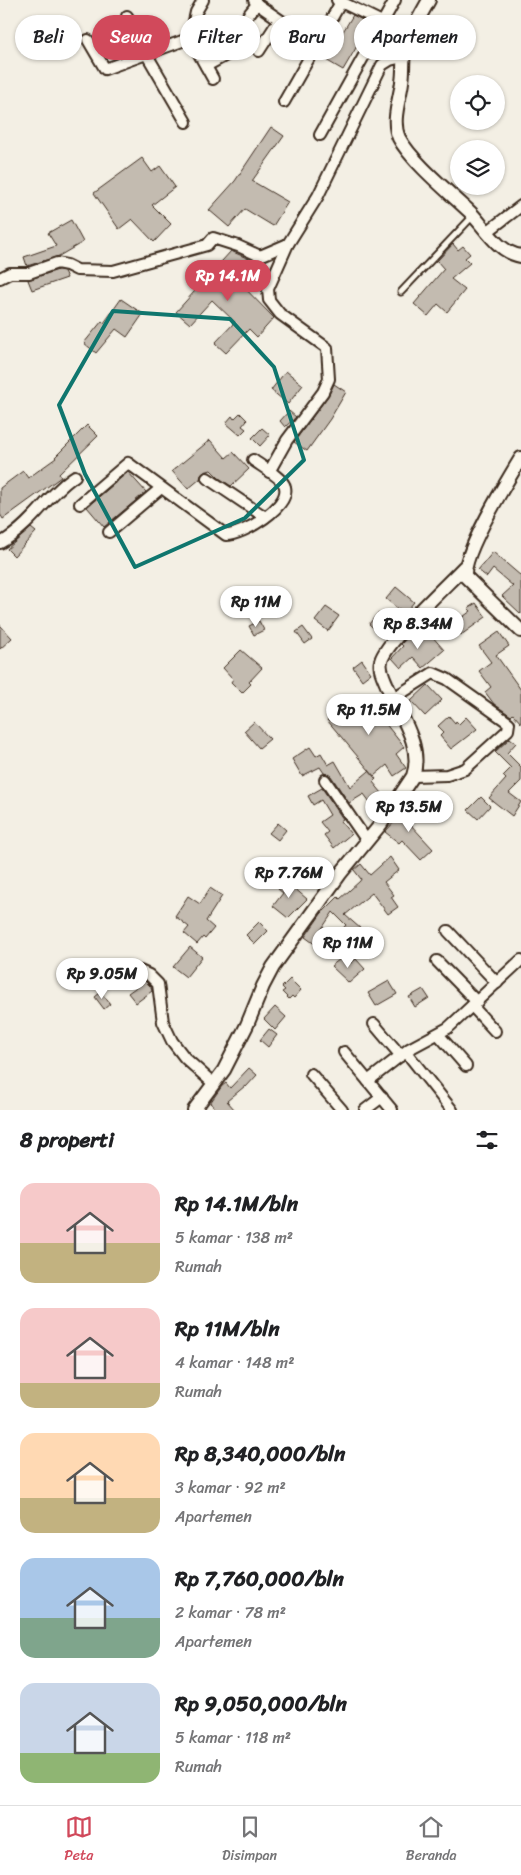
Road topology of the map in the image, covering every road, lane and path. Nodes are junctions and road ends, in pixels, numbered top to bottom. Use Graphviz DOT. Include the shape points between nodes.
graph roads {
  1 [pos="203,0"];
  2 [pos="395,0"];
  3 [pos="429,0"];
  4 [pos="339,1"];
  5 [pos="255,2"];
  6 [pos="195,15"];
  7 [pos="246,15"];
  8 [pos="272,15"];
  9 [pos="332,15"];
  10 [pos="368,15"];
  11 [pos="386,15"];
  12 [pos="421,15"];
  13 [pos="270,33"];
  14 [pos="88,40"];
  15 [pos="92,47"];
  16 [pos="260,49"];
  17 [pos="99,60"];
  18 [pos="132,60"];
  19 [pos="151,60"];
  20 [pos="203,60"];
  21 [pos="217,60"];
  22 [pos="308,60"];
  23 [pos="361,60"];
  24 [pos="390,60"];
  25 [pos="403,60"];
  26 [pos="206,66"];
  27 [pos="214,79"];
  28 [pos="284,102"];
  29 [pos="186,122"];
  30 [pos="320,135"];
  31 [pos="521,206"];
  32 [pos="473,215"];
  33 [pos="488,232"];
  34 [pos="288,244"];
  35 [pos="521,256"];
  36 [pos="0,278"];
  37 [pos="401,292"];
  38 [pos="521,458"];
  39 [pos="253,460"];
  40 [pos="269,472"];
  41 [pos="75,476"];
  42 [pos="207,478"];
  43 [pos="161,488"];
  44 [pos="80,504"];
  45 [pos="265,517"];
  46 [pos="109,532"];
  47 [pos="0,543"];
  48 [pos="464,567"];
  49 [pos="521,632"];
  50 [pos="392,699"];
  51 [pos="413,776"];
  52 [pos="325,780"];
  53 [pos="367,841"];
  54 [pos="448,931"];
  55 [pos="521,960"];
  56 [pos="437,962"];
  57 [pos="79,973"];
  58 [pos="497,983"];
  59 [pos="474,1004"];
  60 [pos="374,1024"];
  61 [pos="495,1031"];
  62 [pos="438,1034"];
  63 [pos="344,1052"];
  64 [pos="403,1054"];
  65 [pos="466,1066"];
  66 [pos="311,1074"];
  67 [pos="368,1081"];
  68 [pos="214,1084"];
  69 [pos="382,1097"];
  70 [pos="194,1110"];
  71 [pos="342,1110"];
  72 [pos="365,1110"];
  73 [pos="392,1110"];
  74 [pos="452,1110"];
  1 -- 6 [label="street"];
  2 -- 11 [label="street"];
  3 -- 12 [label="street"];
  4 -- 9 [label="street"];
  4 -- 10 [label="street"];
  5 -- 7 [label="street"];
  5 -- 8 [label="street"];
  13 -- 16 [label="street"];
  14 -- 15 [label="street"];
  17 -- 18 [label="street" via="105,70"];
  19 -- 29 [label="street"];
  20 -- 26 [label="street"];
  21 -- 26 [label="street"];
  22 -- 28 [label="street"];
  23 -- 30 [label="street"];
  24 -- 34 [label="street" via="382,66 318,196"];
  25 -- 32 [label="street" via="396,131 407,151"];
  26 -- 27 [label="street"];
  31 -- 33 [label="street"];
  32 -- 33 [label="street"];
  32 -- 37 [label="lane"];
  33 -- 35 [label="street" via="505,250"];
  34 -- 36 [label="street" via="260,256 213,238 207,245 113,271 78,270 57,263 29,273 10,273"];
  34 -- 40 [label="street" via="268,289 269,300 280,314 327,348 329,379"];
  38 -- 48 [label="street"];
  39 -- 40 [label="street"];
  40 -- 45 [label="street" via="286,486 280,505"];
  41 -- 47 [label="street"];
  42 -- 45 [label="street"];
  43 -- 44 [label="street" via="128,463"];
  43 -- 45 [label="street" via="226,535 254,526"];
  43 -- 46 [label="street"];
  48 -- 49 [label="street" via="465,576"];
  48 -- 50 [label="street" via="386,651 380,662"];
  50 -- 51 [label="street" via="415,750"];
  50 -- 51 [label="street" via="433,674 447,679 509,723 508,730 465,769 447,775"];
  51 -- 53 [label="street"];
  52 -- 53 [label="street"];
  53 -- 68 [label="street" via="273,967 234,1052"];
  54 -- 58 [label="street"];
  55 -- 58 [label="street"];
  56 -- 59 [label="street"];
  57 -- 68 [label="street" via="129,970 149,975 158,984 163,1022 172,1041 184,1058"];
  58 -- 59 [label="street"];
  59 -- 61 [label="street"];
  59 -- 62 [label="street"];
  60 -- 64 [label="street"];
  62 -- 64 [label="street"];
  62 -- 65 [label="street"];
  63 -- 67 [label="street"];
  64 -- 67 [label="street"];
  64 -- 74 [label="street"];
  66 -- 71 [label="street"];
  67 -- 69 [label="street"];
  68 -- 70 [label="street"];
  69 -- 72 [label="street"];
  69 -- 73 [label="street"];
}
